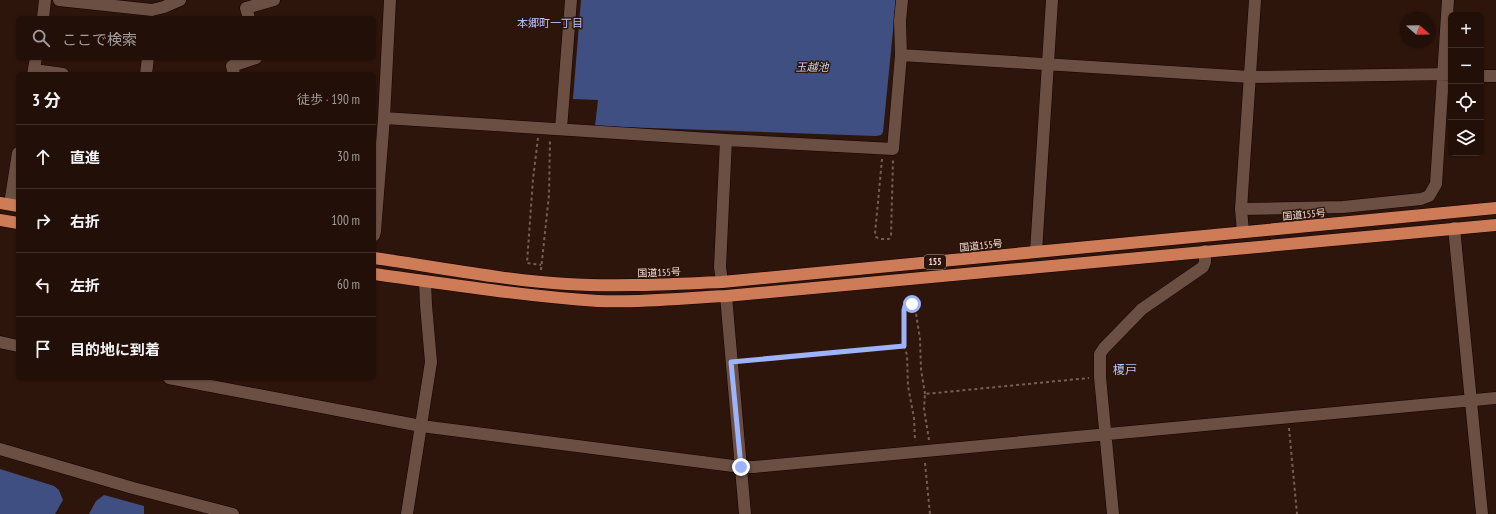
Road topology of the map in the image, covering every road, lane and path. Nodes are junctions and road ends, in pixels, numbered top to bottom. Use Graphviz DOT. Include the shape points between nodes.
graph roads {
  1 [pos="46,0"];
  2 [pos="59,0"];
  3 [pos="180,0"];
  4 [pos="274,0"];
  5 [pos="390,0"];
  6 [pos="571,0"];
  7 [pos="902,0"];
  8 [pos="1052,0"];
  9 [pos="1255,0"];
  10 [pos="1448,0"];
  11 [pos="152,10"];
  12 [pos="42,16"];
  13 [pos="248,16"];
  14 [pos="901,55"];
  15 [pos="148,60"];
  16 [pos="250,60"];
  17 [pos="1047,64"];
  18 [pos="34,67"];
  19 [pos="55,72"];
  20 [pos="146,72"];
  21 [pos="234,72"];
  22 [pos="1447,74"];
  23 [pos="1484,76"];
  24 [pos="1496,76"];
  25 [pos="1250,77"];
  26 [pos="384,118"];
  27 [pos="550,128"];
  28 [pos="726,140"];
  29 [pos="888,148"];
  30 [pos="16,167"];
  31 [pos="9,204"];
  32 [pos="1496,208"];
  33 [pos="1242,209"];
  34 [pos="376,212"];
  35 [pos="0,220"];
  36 [pos="16,223"];
  37 [pos="1496,225"];
  38 [pos="1454,228"];
  39 [pos="1243,232"];
  40 [pos="1205,251"];
  41 [pos="1036,252"];
  42 [pos="376,258"];
  43 [pos="542,265"];
  44 [pos="376,274"];
  45 [pos="425,281"];
  46 [pos="540,282"];
  47 [pos="722,282"];
  48 [pos="726,296"];
  49 [pos="0,342"];
  50 [pos="16,346"];
  51 [pos="904,346"];
  52 [pos="731,362"];
  53 [pos="1100,377"];
  54 [pos="180,380"];
  55 [pos="925,394"];
  56 [pos="1496,398"];
  57 [pos="1471,400"];
  58 [pos="1288,418"];
  59 [pos="421,426"];
  60 [pos="1106,434"];
  61 [pos="0,449"];
  62 [pos="923,452"];
  63 [pos="741,467"];
  64 [pos="233,514"];
  65 [pos="407,514"];
  66 [pos="746,514"];
  67 [pos="930,514"];
  68 [pos="1113,514"];
  69 [pos="1297,514"];
  70 [pos="1482,514"];
  1 -- 12 [label="street"];
  2 -- 11 [label="street"];
  3 -- 11 [label="street"];
  4 -- 13 [label="street" via="246,8"];
  5 -- 26 [label="street"];
  6 -- 27 [label="street"];
  7 -- 14 [label="street"];
  8 -- 17 [label="street"];
  9 -- 25 [label="street"];
  10 -- 22 [label="street"];
  14 -- 17 [label="street"];
  14 -- 29 [label="street"];
  15 -- 20 [label="street"];
  16 -- 21 [label="street" via="232,66"];
  17 -- 25 [label="street"];
  17 -- 41 [label="street"];
  18 -- 19 [label="street"];
  22 -- 25 [label="street"];
  22 -- 33 [label="street" via="1436,184 1429,196 1343,207"];
  23 -- 24 [label="street"];
  25 -- 33 [label="street"];
  26 -- 27 [label="street"];
  26 -- 34 [label="street"];
  27 -- 28 [label="street"];
  27 -- 43 [label="path"];
  27 -- 43 [label="path" via="533,179 527,263"];
  28 -- 29 [label="street"];
  28 -- 47 [label="street" via="720,267"];
  29 -- 29 [label="path" via="891,236 889,239 880,239 875,234"];
  30 -- 31 [label="street"];
  32 -- 39 [label="highway, 国道155号 / 155"];
  33 -- 39 [label="street"];
  35 -- 36 [label="highway"];
  37 -- 38 [label="highway, 155"];
  38 -- 40 [label="highway, 155"];
  38 -- 57 [label="street"];
  39 -- 41 [label="highway, 国道155号 / 155"];
  40 -- 48 [label="highway, 155"];
  40 -- 53 [label="street" via="1203,267 1142,309 1104,348 1100,354"];
  41 -- 47 [label="highway, 国道155号 / 155"];
  42 -- 46 [label="highway, 国道155号 / 155"];
  43 -- 46 [label="path"];
  44 -- 45 [label="highway, 155"];
  45 -- 48 [label="highway, 155" via="599,301"];
  45 -- 59 [label="street" via="431,362"];
  46 -- 47 [label="highway, 国道155号 / 155" via="637,286"];
  48 -- 52 [label="street"];
  49 -- 50 [label="street"];
  51 -- 52 [label="path"];
  51 -- 55 [label="path" via="904,310 905,306 912,304 915,307 920,339"];
  51 -- 62 [label="path" via="908,360 908,386"];
  52 -- 63 [label="street"];
  53 -- 55 [label="path"];
  53 -- 60 [label="street"];
  54 -- 59 [label="street"];
  55 -- 62 [label="path"];
  56 -- 57 [label="street"];
  57 -- 58 [label="street"];
  57 -- 70 [label="street"];
  58 -- 60 [label="street"];
  58 -- 69 [label="path"];
  59 -- 63 [label="street"];
  59 -- 65 [label="street"];
  60 -- 62 [label="street"];
  60 -- 68 [label="street"];
  61 -- 64 [label="street"];
  62 -- 63 [label="street" via="754,468"];
  62 -- 67 [label="path"];
  63 -- 66 [label="street"];
}
